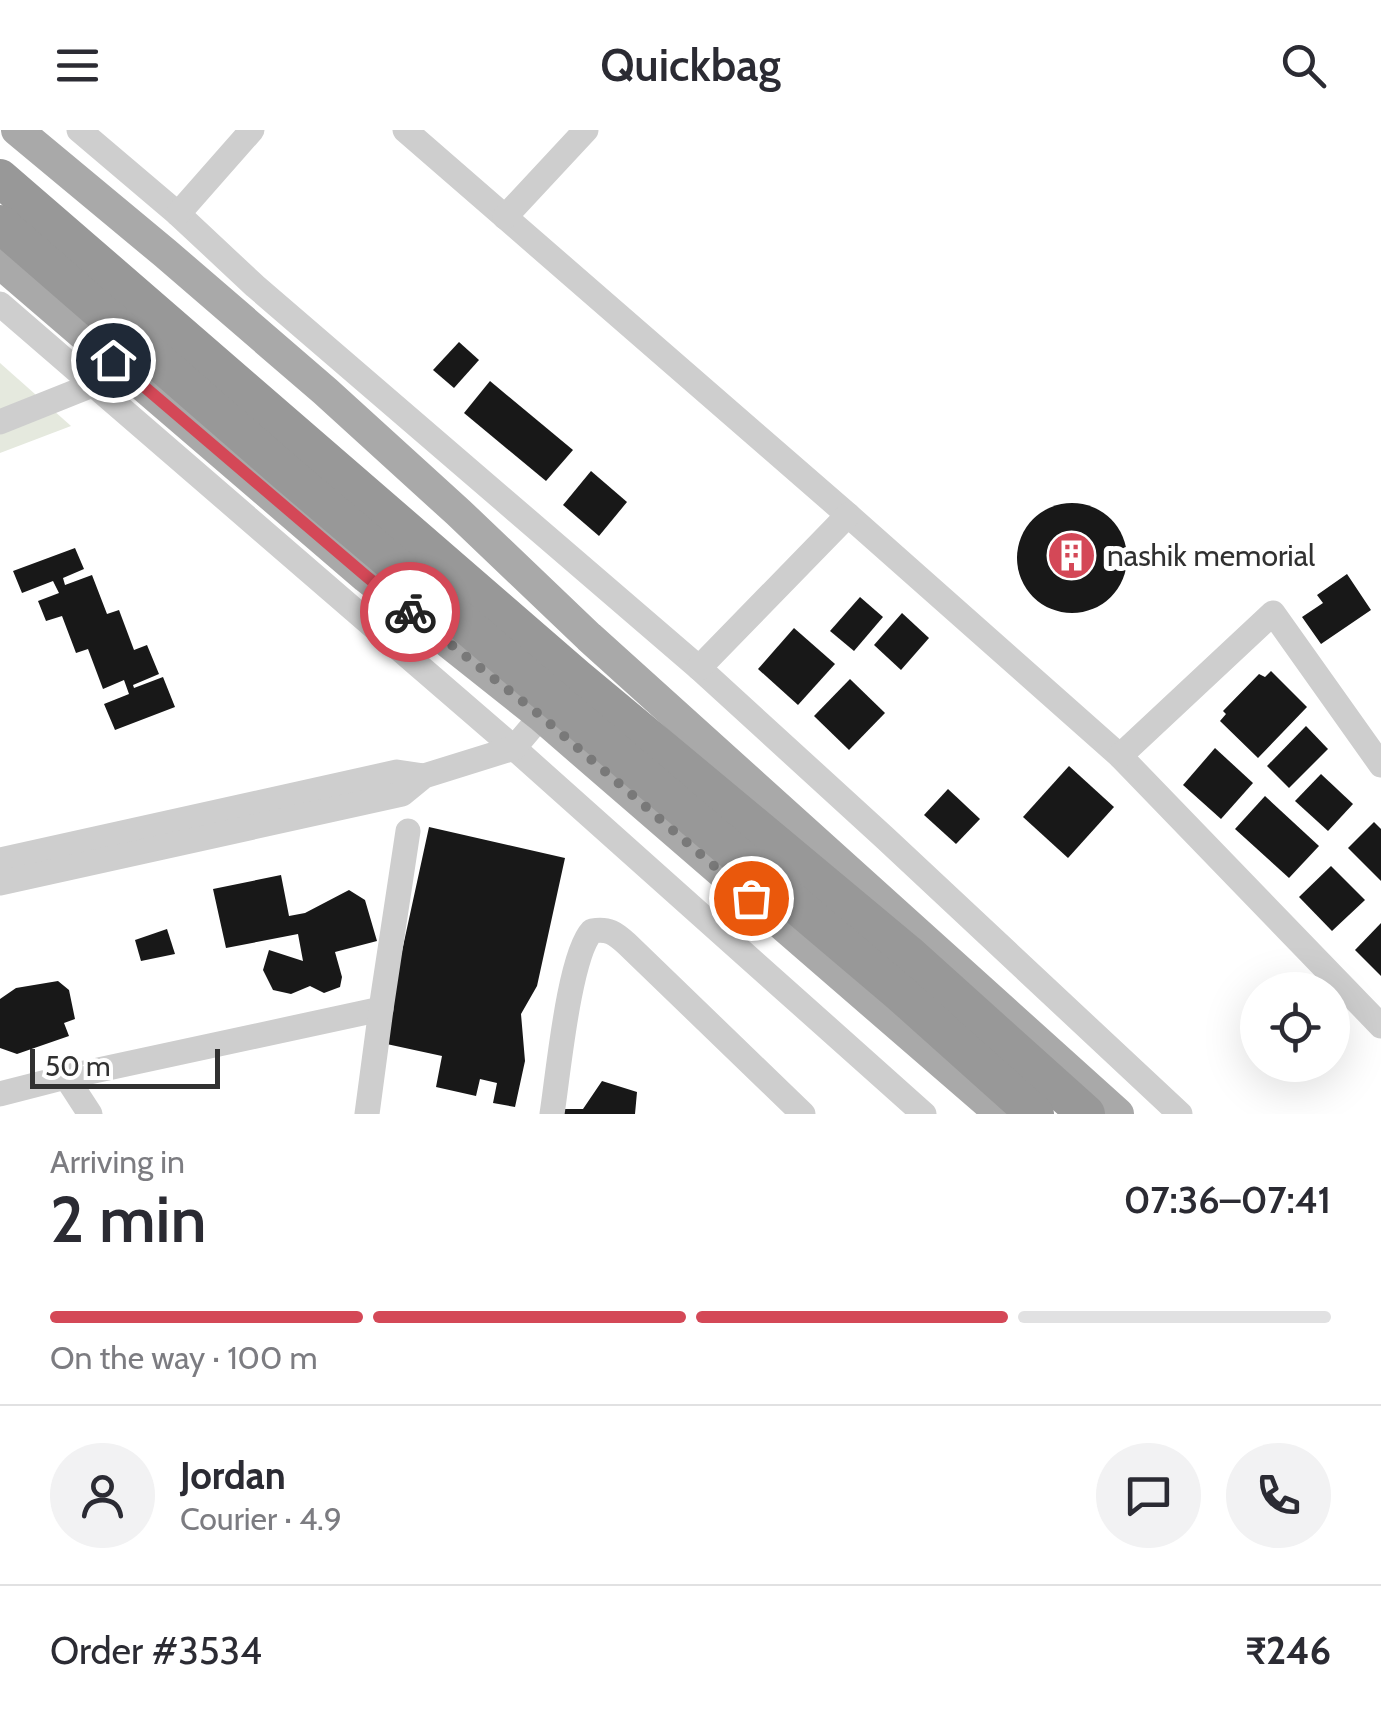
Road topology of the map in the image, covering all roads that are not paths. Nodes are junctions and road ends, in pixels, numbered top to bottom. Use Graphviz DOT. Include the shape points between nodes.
graph roads {
  1 [pos="17,130"];
  2 [pos="79,130"];
  3 [pos="252,130"];
  4 [pos="405,130"];
  5 [pos="586,130"];
  6 [pos="0,178"];
  7 [pos="178,214"];
  8 [pos="505,217"];
  9 [pos="0,224"];
  10 [pos="0,263"];
  11 [pos="0,304"];
  12 [pos="96,384"];
  13 [pos="0,422"];
  14 [pos="299,461"];
  15 [pos="848,515"];
  16 [pos="699,668"];
  17 [pos="541,716"];
  18 [pos="514,748"];
  19 [pos="1120,756"];
  20 [pos="1381,766"];
  21 [pos="424,776"];
  22 [pos="408,831"];
  23 [pos="0,860"];
  24 [pos="0,883"];
  25 [pos="380,1009"];
  26 [pos="1381,1026"];
  27 [pos="66,1077"];
  28 [pos="0,1094"];
  29 [pos="90,1114"];
  30 [pos="367,1114"];
  31 [pos="552,1114"];
  32 [pos="803,1114"];
  33 [pos="924,1114"];
  34 [pos="1001,1114"];
  35 [pos="1036,1114"];
  36 [pos="1086,1114"];
  37 [pos="1118,1114"];
  38 [pos="1180,1114"];
  1 -- 37 [label="main road" via="326,391"];
  2 -- 7 [label="street"];
  3 -- 7 [label="street"];
  4 -- 8 [label="street"];
  5 -- 8 [label="street"];
  6 -- 14 [label="highway"];
  7 -- 16 [label="street"];
  8 -- 15 [label="street"];
  9 -- 14 [label="highway"];
  10 -- 17 [label="main road" via="366,576"];
  11 -- 12 [label="street"];
  12 -- 13 [label="street"];
  12 -- 18 [label="street"];
  14 -- 35 [label="highway"];
  14 -- 36 [label="highway" via="576,677 907,953"];
  15 -- 16 [label="street"];
  15 -- 19 [label="street"];
  16 -- 38 [label="street"];
  17 -- 18 [label="street"];
  17 -- 34 [label="main road"];
  18 -- 21 [label="street"];
  18 -- 33 [label="street"];
  19 -- 20 [label="street" via="1273,613"];
  19 -- 26 [label="street"];
  21 -- 23 [label="street" via="397,772"];
  21 -- 24 [label="street" via="402,794"];
  22 -- 25 [label="street"];
  25 -- 27 [label="street"];
  25 -- 30 [label="street"];
  27 -- 28 [label="street"];
  27 -- 29 [label="street"];
  31 -- 32 [label="street" via="581,948 592,931 604,929"];
}
